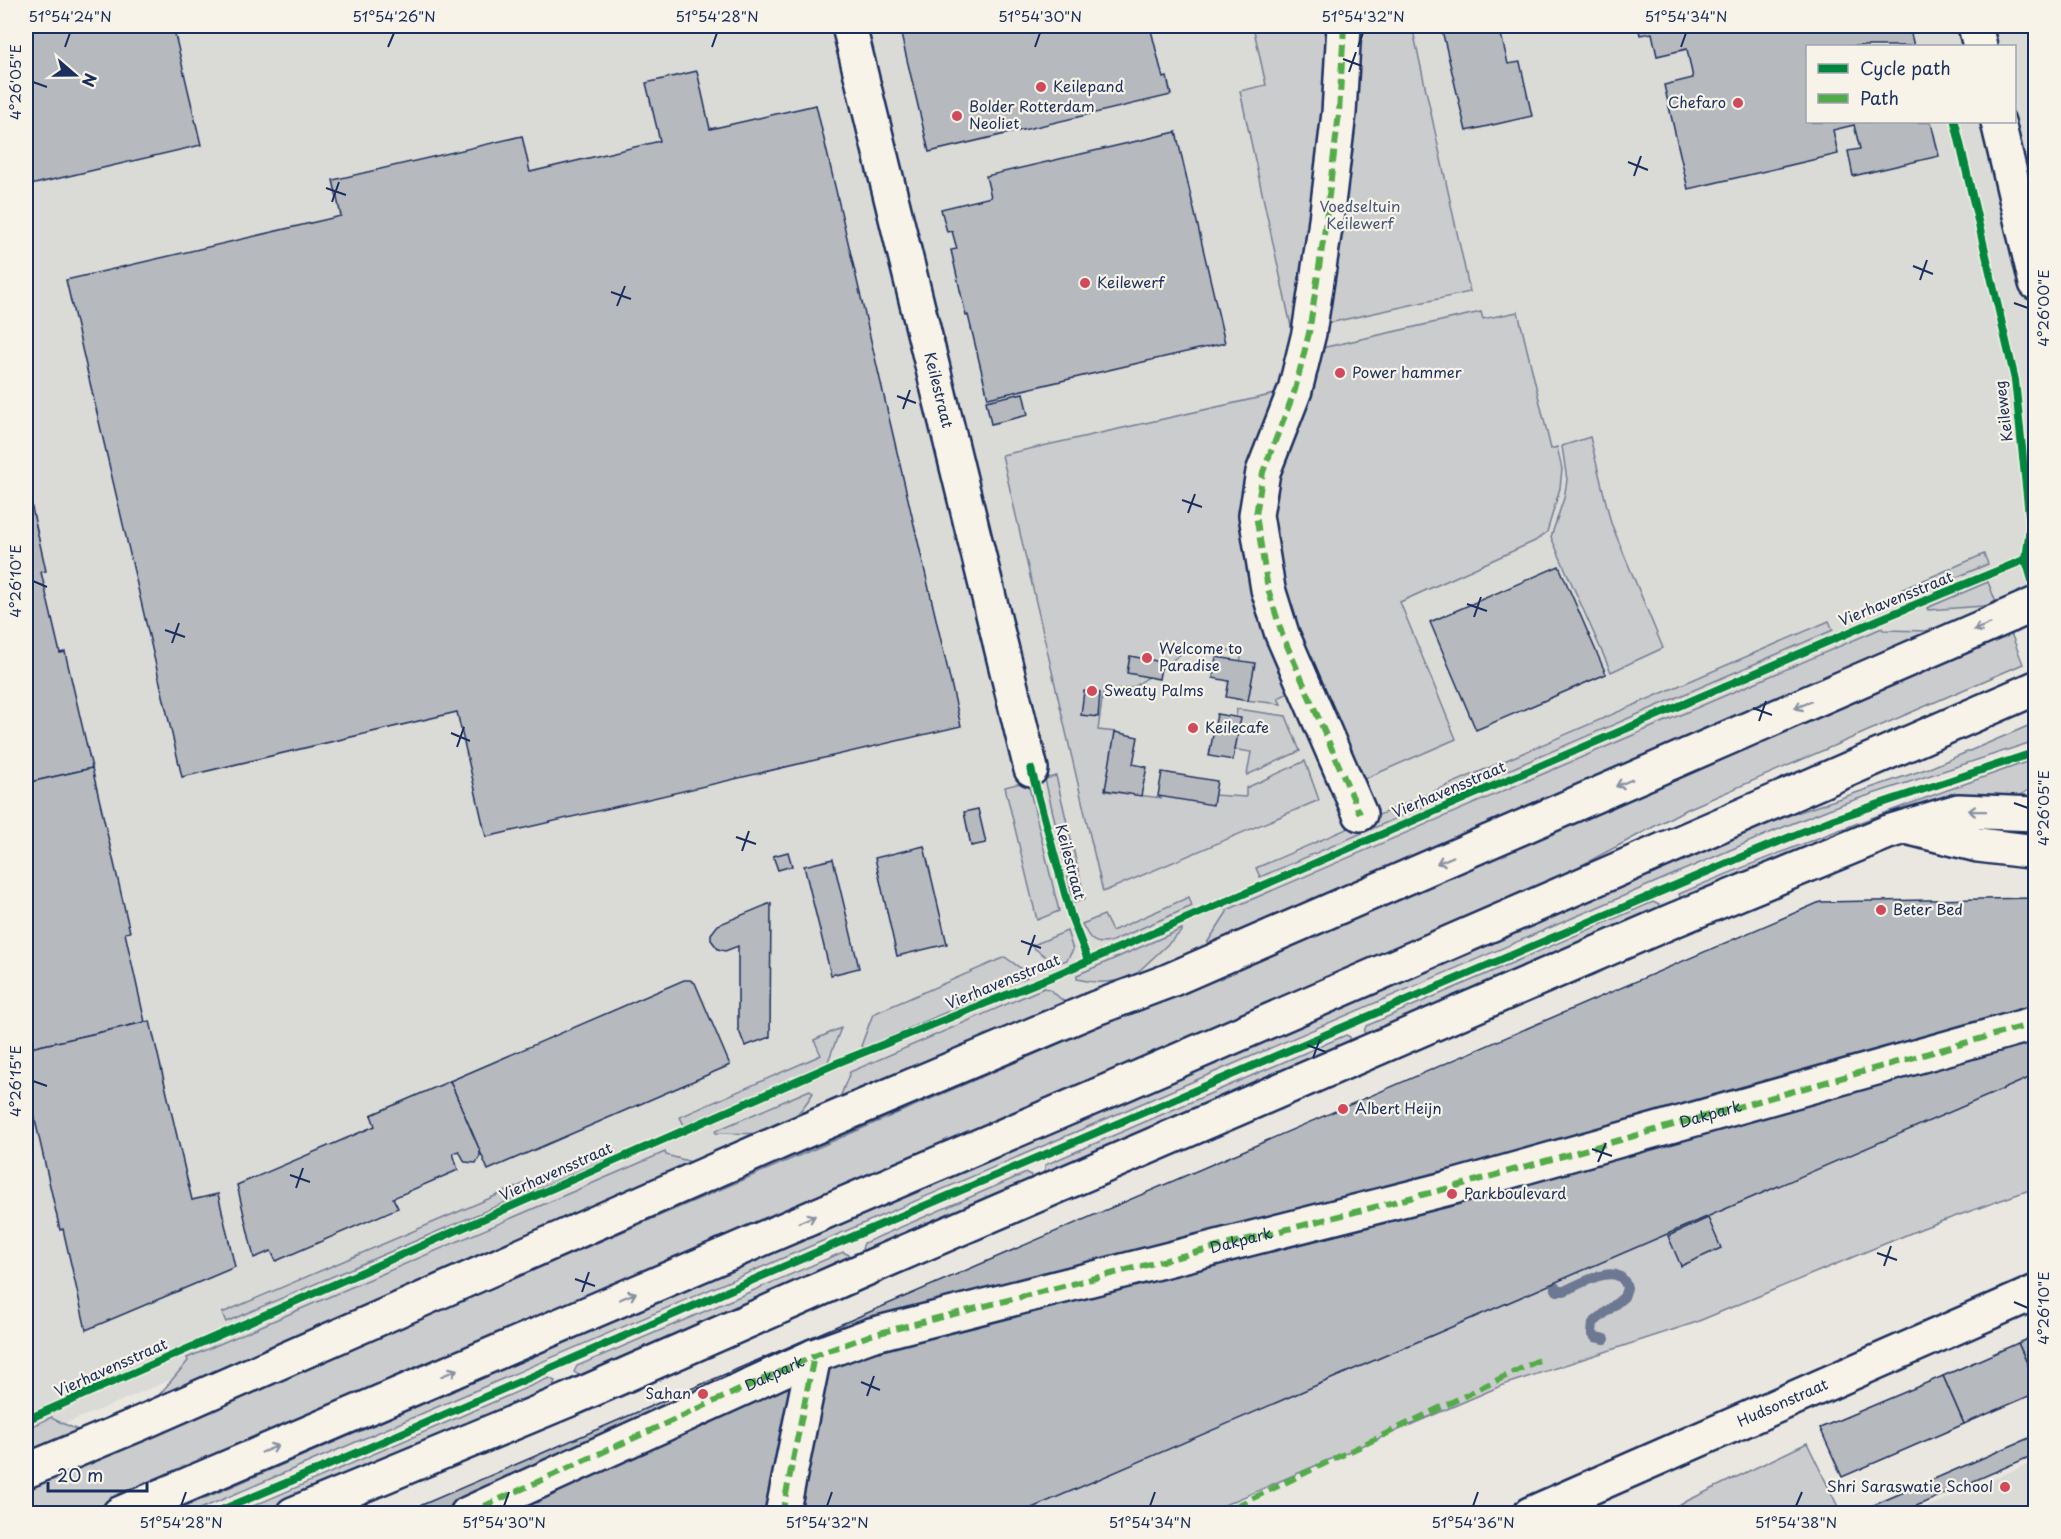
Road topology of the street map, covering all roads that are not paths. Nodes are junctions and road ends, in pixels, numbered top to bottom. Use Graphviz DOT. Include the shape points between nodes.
graph roads {
  1 [pos="849,26"];
  2 [pos="1344,26"];
  3 [pos="1975,26"];
  4 [pos="1980,45"];
  5 [pos="1998,123"];
  6 [pos="2036,283"];
  7 [pos="2036,604"];
  8 [pos="2036,688"];
  9 [pos="1030,769"];
  10 [pos="1360,814"];
  11 [pos="2036,814"];
  12 [pos="1906,827"];
  13 [pos="2036,852"];
  14 [pos="2036,1023"];
  15 [pos="2036,1292"];
  16 [pos="814,1356"];
  17 [pos="26,1471"];
  18 [pos="119,1514"];
  19 [pos="293,1514"];
  20 [pos="467,1514"];
  21 [pos="782,1514"];
  22 [pos="1530,1514"];
  1 -- 9 [label="street, Keilestraat"];
  2 -- 10 [label="street" via="1339,113 1309,333 1295,390 1263,472 1256,515 1268,589 1282,634"];
  3 -- 4 [label="street"];
  5 -- 6 [label="street"];
  7 -- 17 [label="street, one-way" via="1168,981 798,1134"];
  18 -- 8 [label="street, one-way"];
  11 -- 12 [label="street, one-way" via="1958,811"];
  12 -- 13 [label="street" via="1978,845"];
  12 -- 19 [label="street" via="1663,925 573,1398"];
  14 -- 16 [label="street, Dakpark" via="1453,1187 871,1335"];
  15 -- 22 [label="street, Hudsonstraat"];
  16 -- 20 [label="street, Dakpark"];
  16 -- 21 [label="street"];
}
